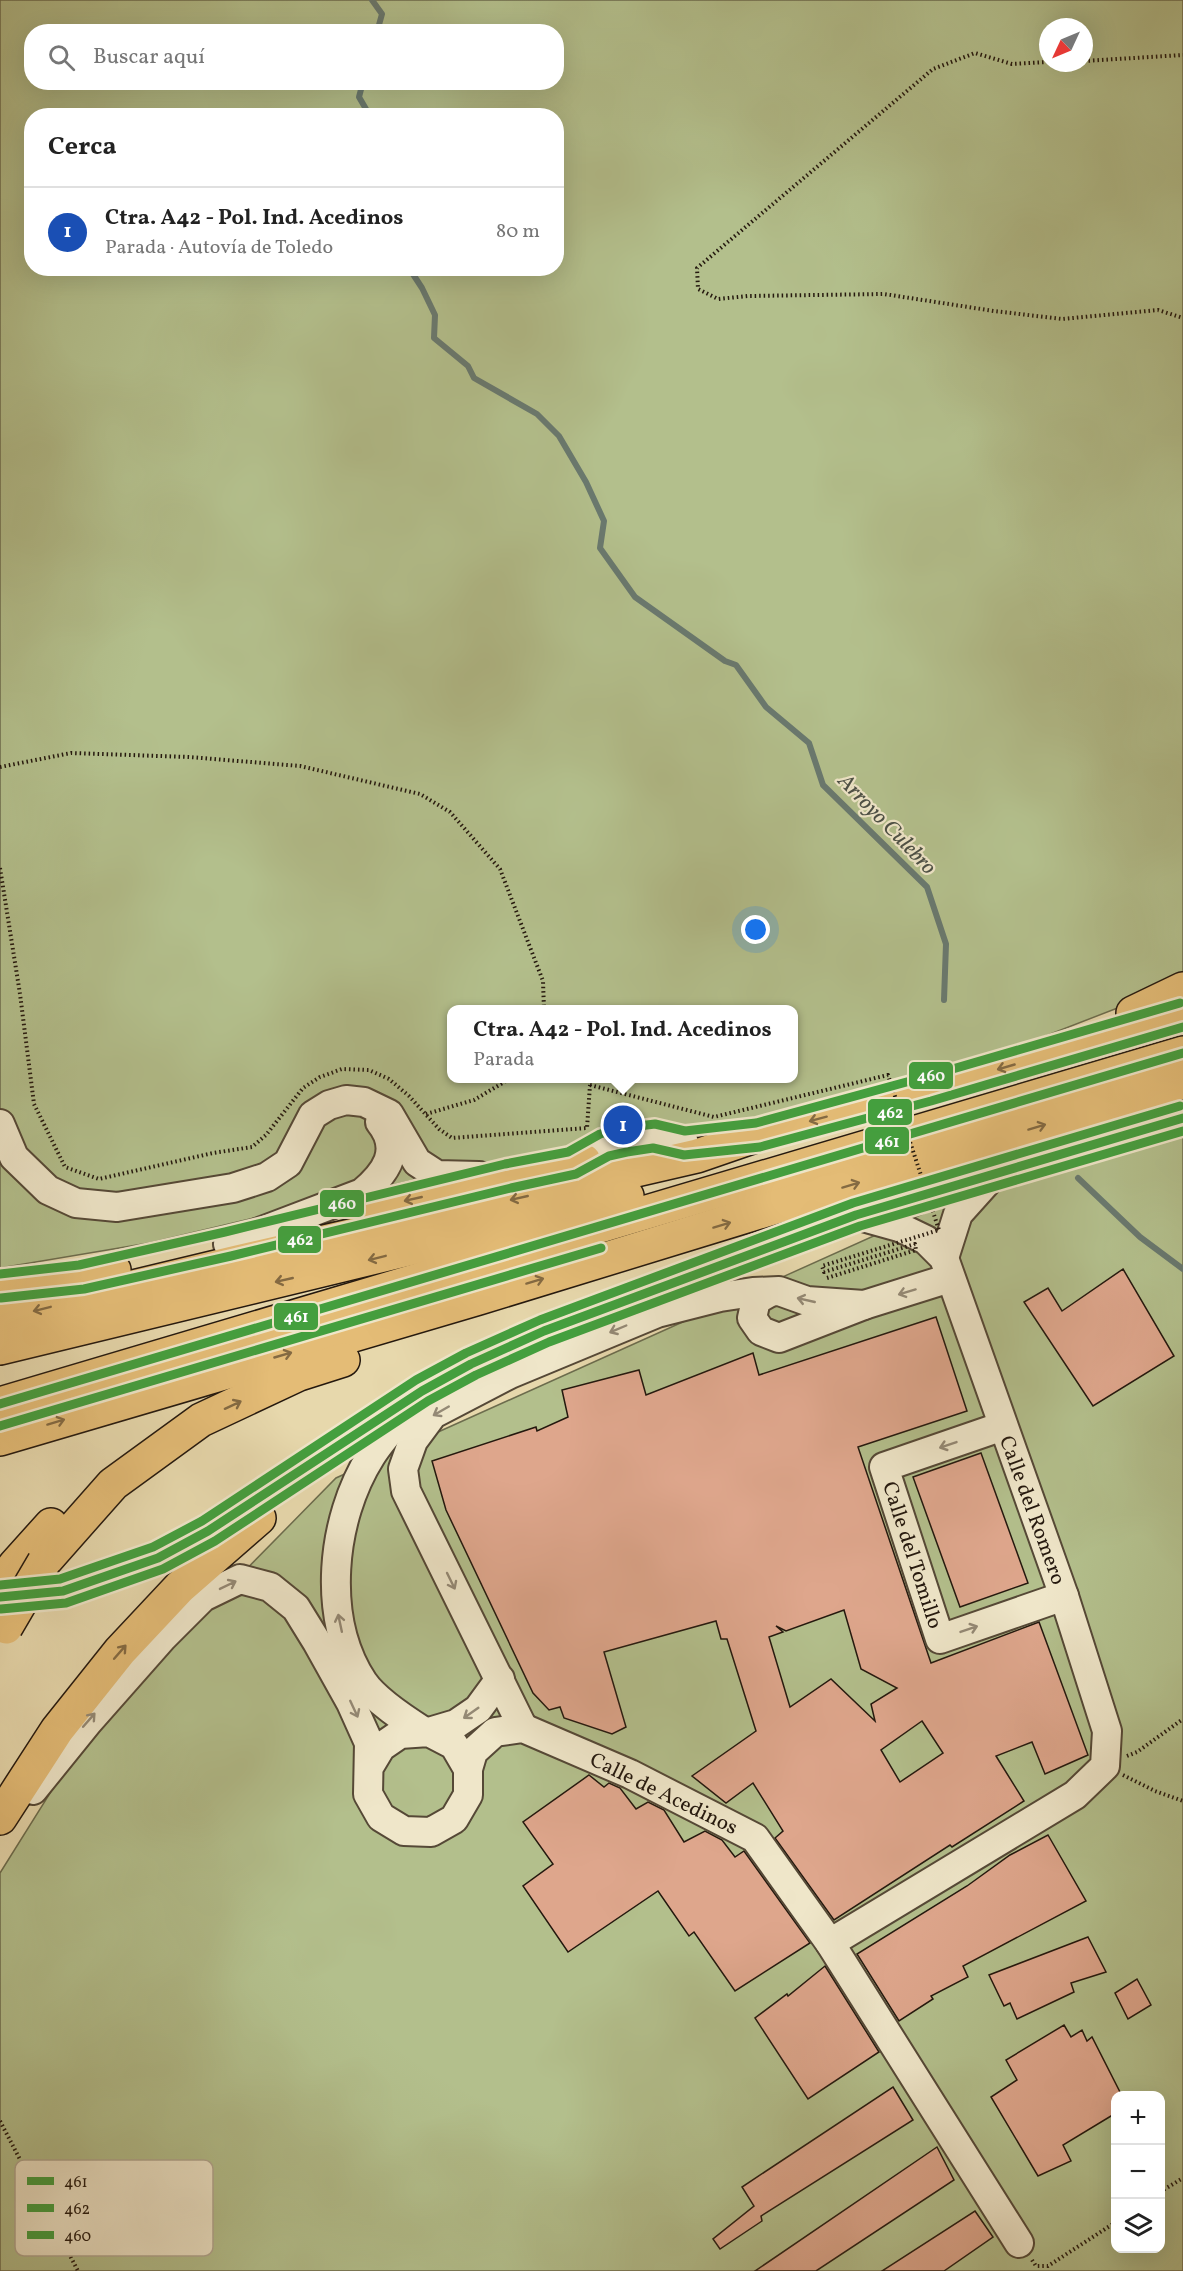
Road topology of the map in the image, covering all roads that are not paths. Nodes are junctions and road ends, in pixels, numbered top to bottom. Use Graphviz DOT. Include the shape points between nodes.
graph roads {
  1 [pos="1183,989"];
  2 [pos="1183,1015"];
  3 [pos="1183,1038"];
  4 [pos="1183,1053"];
  5 [pos="1040,1057"];
  6 [pos="1183,1083"];
  7 [pos="364,1102"];
  8 [pos="1183,1118"];
  9 [pos="0,1124"];
  10 [pos="758,1135"];
  11 [pos="993,1175"];
  12 [pos="508,1176"];
  13 [pos="685,1182"];
  14 [pos="856,1215"];
  15 [pos="228,1244"];
  16 [pos="947,1268"];
  17 [pos="0,1286"];
  18 [pos="387,1288"];
  19 [pos="770,1292"];
  20 [pos="479,1298"];
  21 [pos="864,1305"];
  22 [pos="0,1319"];
  23 [pos="0,1348"];
  24 [pos="422,1391"];
  25 [pos="0,1404"];
  26 [pos="1003,1426"];
  27 [pos="0,1439"];
  28 [pos="349,1440"];
  29 [pos="20,1571"];
  30 [pos="1064,1596"];
  31 [pos="2,1623"];
  32 [pos="500,1678"];
  33 [pos="523,1728"];
  34 [pos="426,1731"];
  35 [pos="369,1767"];
  36 [pos="468,1768"];
  37 [pos="0,1818"];
  38 [pos="0,1831"];
  39 [pos="830,1943"];
  40 [pos="1019,2243"];
  1 -- 5 [label="highway"];
  2 -- 5 [label="highway"];
  3 -- 13 [label="highway"];
  4 -- 18 [label="highway"];
  5 -- 10 [label="highway, one-way"];
  20 -- 6 [label="highway, one-way"];
  7 -- 9 [label="street" via="346,1100 314,1115 288,1163 267,1177 233,1188 117,1207 76,1203 48,1190 14,1157"];
  7 -- 12 [label="street" via="388,1113 417,1162 437,1175"];
  7 -- 15 [label="street" via="387,1130 391,1156 380,1179 362,1193"];
  8 -- 11 [label="highway"];
  10 -- 12 [label="highway" via="684,1143"];
  10 -- 22 [label="highway, one-way" via="697,1156"];
  11 -- 14 [label="highway"];
  11 -- 16 [label="street" via="958,1214"];
  12 -- 15 [label="highway, one-way"];
  13 -- 18 [label="highway" via="545,1231 420,1266"];
  13 -- 23 [label="highway, one-way"];
  14 -- 16 [label="street" via="926,1240"];
  14 -- 24 [label="highway" via="544,1331"];
  15 -- 17 [label="highway" via="81,1277"];
  16 -- 21 [label="street, one-way"];
  16 -- 26 [label="street, Calle del Romero"];
  18 -- 25 [label="highway"];
  21 -- 19 [label="street, one-way" via="807,1301 780,1291"];
  19 -- 21 [label="street" via="756,1300 752,1318 761,1331 779,1338"];
  19 -- 32 [label="street, one-way" via="720,1297 657,1313 615,1330 510,1374 433,1414 413,1441 403,1469 406,1491"];
  27 -- 20 [label="highway, one-way"];
  29 -- 20 [label="highway, one-way" via="113,1484 201,1420 299,1374 375,1349"];
  24 -- 28 [label="highway"];
  34 -- 24 [label="street, one-way" via="400,1717 365,1684 346,1653 336,1605 339,1539 351,1494 371,1455"];
  26 -- 30 [label="street, Calle del Romero"];
  26 -- 30 [label="street, Calle del Tomillo, one-way" via="884,1467 940,1639"];
  28 -- 31 [label="highway" via="208,1531 158,1557 63,1591"];
  37 -- 28 [label="highway, one-way" via="57,1730 120,1651 180,1587"];
  29 -- 31 [label="highway, bridge"];
  30 -- 39 [label="street, Calle del Romero" via="1107,1731 1105,1766 1075,1795"];
  32 -- 33 [label="street"];
  32 -- 34 [label="street, one-way" via="478,1709 456,1724"];
  33 -- 36 [label="street" via="495,1732 473,1752"];
  33 -- 39 [label="street, Calle de Acedinos" via="630,1774 755,1838"];
  34 -- 35 [label="street" via="400,1734 381,1747"];
  34 -- 36 [label="street" via="454,1745"];
  35 -- 36 [label="street" via="368,1794 381,1817 404,1831 422,1832 431,1832 454,1819 468,1796"];
  38 -- 35 [label="street, one-way" via="164,1636 203,1596 240,1579 270,1587 296,1608 351,1703 369,1743"];
  39 -- 40 [label="street, Calle de Acedinos"];
}
